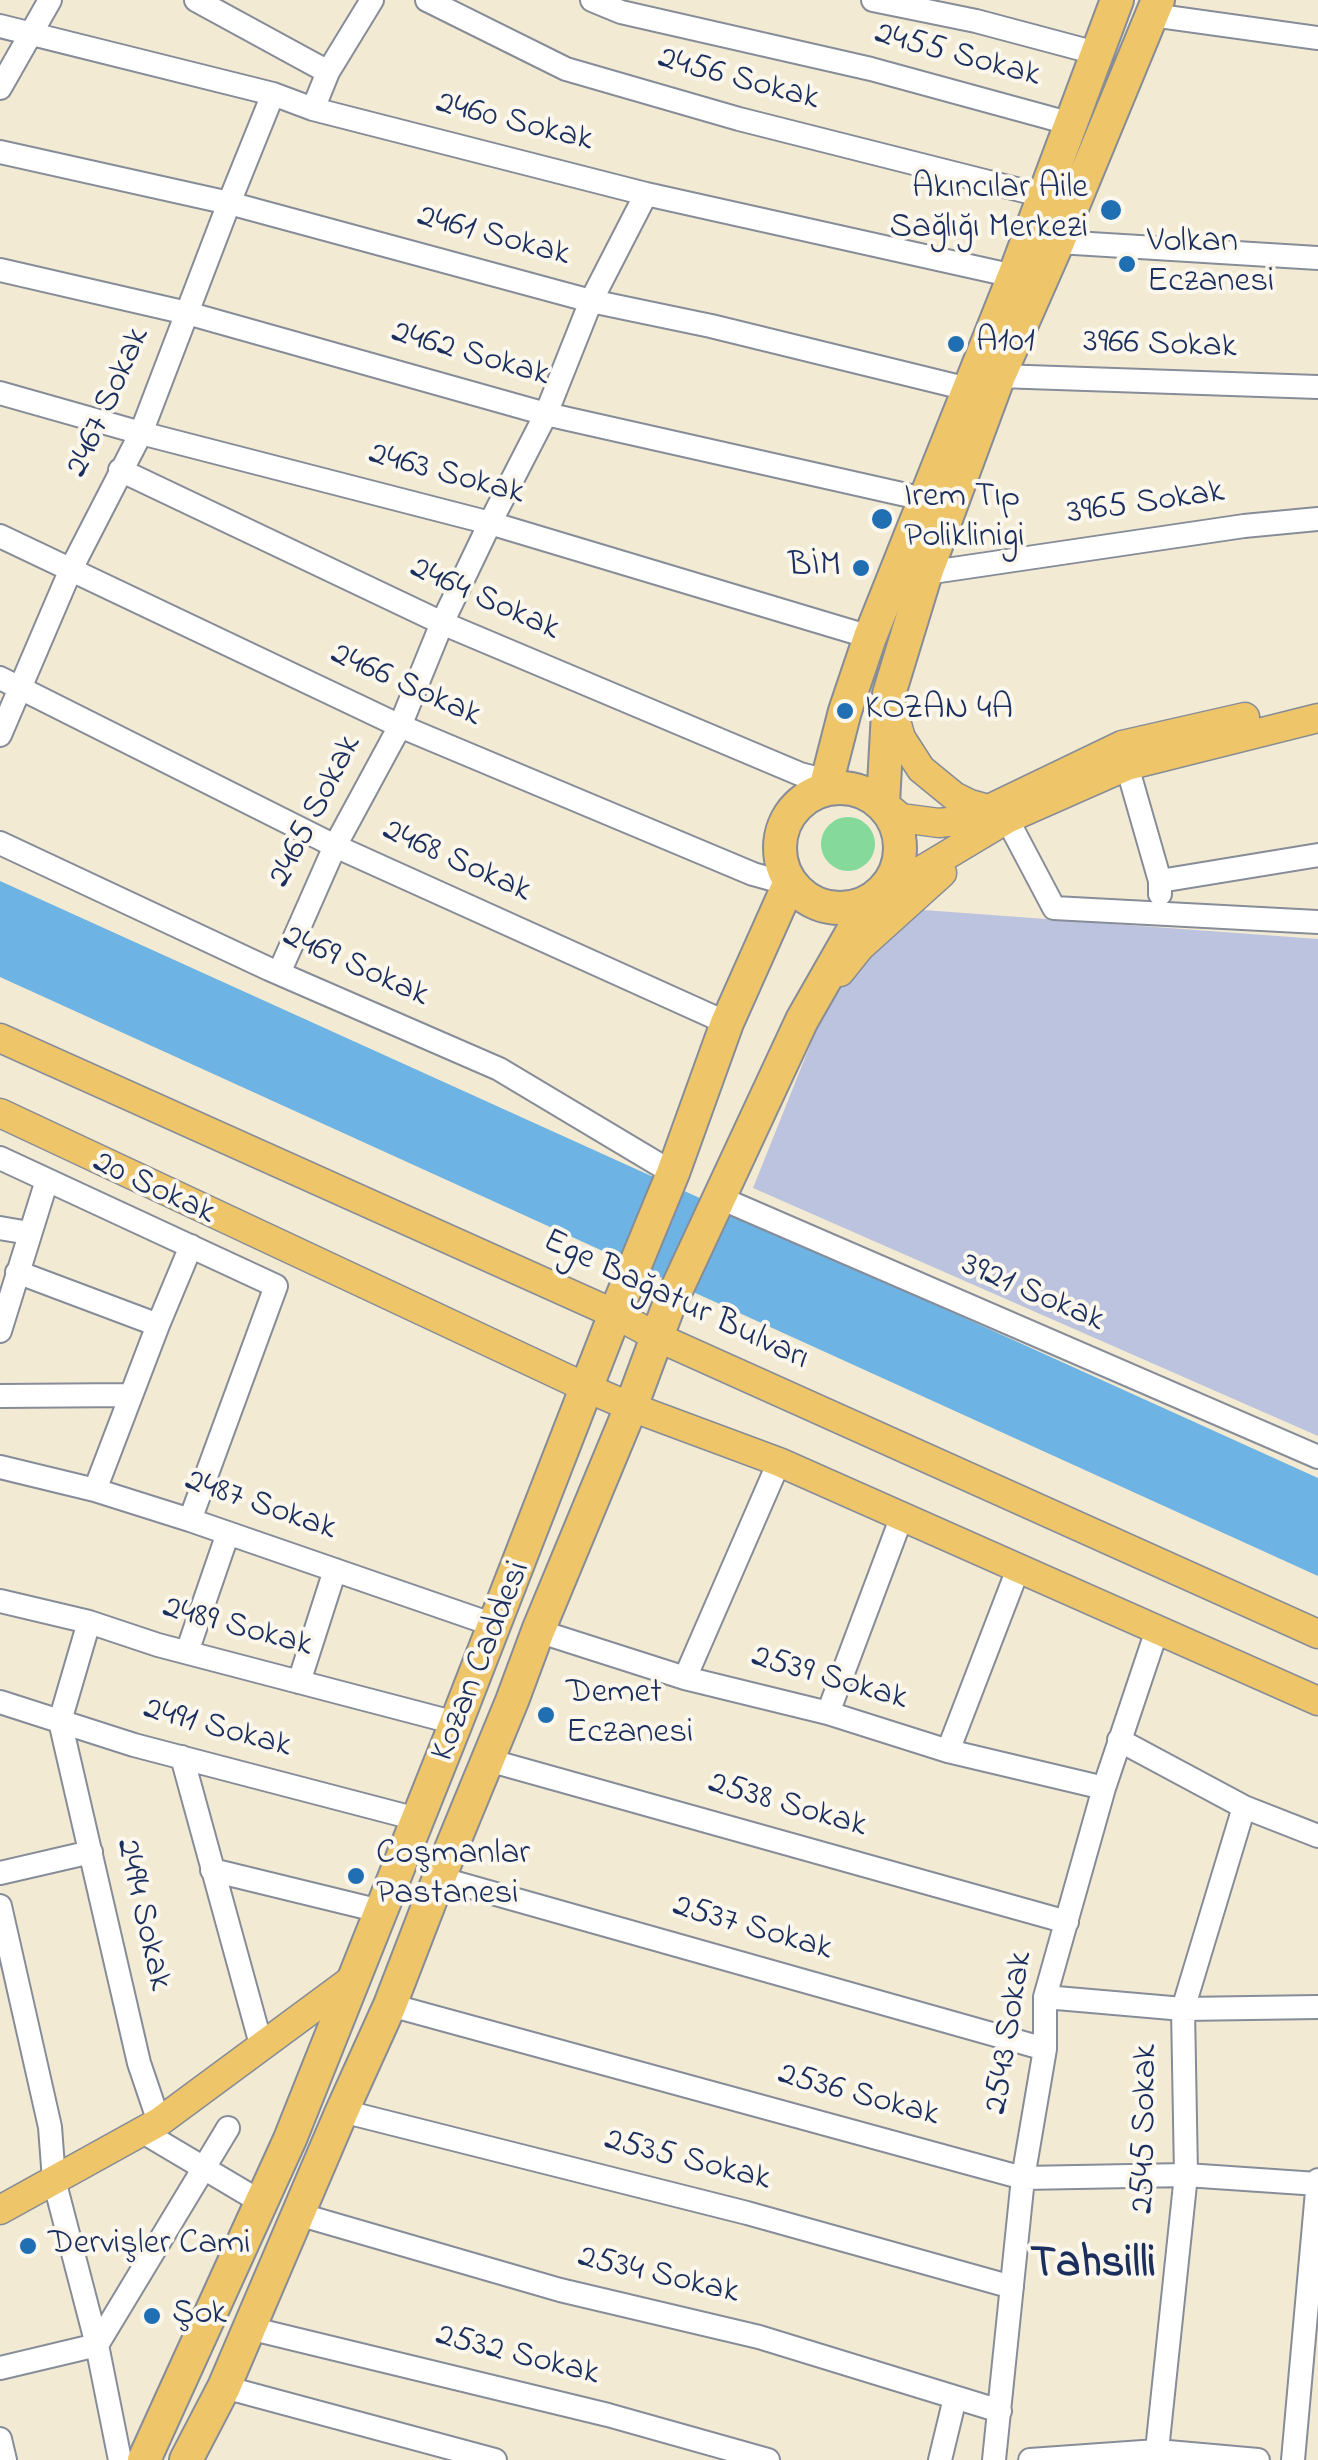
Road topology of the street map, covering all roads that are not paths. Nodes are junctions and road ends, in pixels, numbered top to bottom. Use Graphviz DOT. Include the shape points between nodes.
graph roads {
  1 [pos="50,0"];
  2 [pos="196,0"];
  3 [pos="372,0"];
  4 [pos="427,0"];
  5 [pos="592,0"];
  6 [pos="872,0"];
  7 [pos="1117,0"];
  8 [pos="1155,7"];
  9 [pos="980,10"];
  10 [pos="0,15"];
  11 [pos="0,26"];
  12 [pos="32,34"];
  13 [pos="1318,38"];
  14 [pos="1096,53"];
  15 [pos="328,72"];
  16 [pos="0,88"];
  17 [pos="273,94"];
  18 [pos="314,109"];
  19 [pos="1072,124"];
  20 [pos="0,152"];
  21 [pos="646,194"];
  22 [pos="1044,196"];
  23 [pos="229,203"];
  24 [pos="1058,242"];
  25 [pos="1318,258"];
  26 [pos="0,270"];
  27 [pos="1014,276"];
  28 [pos="591,301"];
  29 [pos="188,312"];
  30 [pos="999,376"];
  31 [pos="1318,387"];
  32 [pos="968,390"];
  33 [pos="0,393"];
  34 [pos="546,414"];
  35 [pos="141,432"];
  36 [pos="120,470"];
  37 [pos="924,499"];
  38 [pos="1318,520"];
  39 [pos="490,523"];
  40 [pos="0,536"];
  41 [pos="71,569"];
  42 [pos="926,573"];
  43 [pos="442,623"];
  44 [pos="870,638"];
  45 [pos="10,683"];
  46 [pos="889,694"];
  47 [pos="1318,701"];
  48 [pos="1318,718"];
  49 [pos="400,726"];
  50 [pos="0,735"];
  51 [pos="1127,766"];
  52 [pos="826,785"];
  53 [pos="883,803"];
  54 [pos="993,821"];
  55 [pos="0,843"];
  56 [pos="335,846"];
  57 [pos="1318,855"];
  58 [pos="1160,881"];
  59 [pos="789,884"];
  60 [pos="870,901"];
  61 [pos="1160,912"];
  62 [pos="1318,922"];
  63 [pos="279,973"];
  64 [pos="802,1020"];
  65 [pos="726,1024"];
  66 [pos="0,1038"];
  67 [pos="0,1113"];
  68 [pos="0,1158"];
  69 [pos="673,1174"];
  70 [pos="47,1180"];
  71 [pos="718,1197"];
  72 [pos="0,1228"];
  73 [pos="29,1233"];
  74 [pos="191,1246"];
  75 [pos="17,1272"];
  76 [pos="621,1300"];
  77 [pos="158,1324"];
  78 [pos="662,1324"];
  79 [pos="0,1331"];
  80 [pos="587,1388"];
  81 [pos="131,1395"];
  82 [pos="0,1396"];
  83 [pos="631,1407"];
  84 [pos="1318,1457"];
  85 [pos="779,1462"];
  86 [pos="0,1466"];
  87 [pos="95,1490"];
  88 [pos="902,1516"];
  89 [pos="190,1520"];
  90 [pos="228,1533"];
  91 [pos="335,1570"];
  92 [pos="1018,1570"];
  93 [pos="0,1601"];
  94 [pos="89,1622"];
  95 [pos="494,1625"];
  96 [pos="1157,1630"];
  97 [pos="538,1631"];
  98 [pos="1318,1634"];
  99 [pos="187,1652"];
  100 [pos="685,1678"];
  101 [pos="298,1682"];
  102 [pos="1318,1701"];
  103 [pos="0,1702"];
  104 [pos="828,1713"];
  105 [pos="60,1721"];
  106 [pos="456,1723"];
  107 [pos="1119,1740"];
  108 [pos="948,1751"];
  109 [pos="182,1757"];
  110 [pos="488,1760"];
  111 [pos="1104,1788"];
  112 [pos="1244,1807"];
  113 [pos="417,1819"];
  114 [pos="1318,1836"];
  115 [pos="90,1852"];
  116 [pos="212,1870"];
  117 [pos="0,1872"];
  118 [pos="438,1878"];
  119 [pos="0,1906"];
  120 [pos="380,1911"];
  121 [pos="1067,1922"];
  122 [pos="348,1991"];
  123 [pos="1045,1997"];
  124 [pos="389,2006"];
  125 [pos="1318,2007"];
  126 [pos="1183,2009"];
  127 [pos="262,2048"];
  128 [pos="1046,2049"];
  129 [pos="342,2111"];
  130 [pos="151,2127"];
  131 [pos="228,2128"];
  132 [pos="204,2168"];
  133 [pos="1186,2175"];
  134 [pos="1023,2178"];
  135 [pos="54,2180"];
  136 [pos="1318,2182"];
  137 [pos="261,2202"];
  138 [pos="0,2210"];
  139 [pos="298,2214"];
  140 [pos="1012,2287"];
  141 [pos="248,2328"];
  142 [pos="96,2345"];
  143 [pos="0,2368"];
  144 [pos="224,2387"];
  145 [pos="955,2398"];
  146 [pos="1000,2412"];
  147 [pos="0,2438"];
  148 [pos="1156,2456"];
  149 [pos="5,2460"];
  150 [pos="120,2460"];
  151 [pos="144,2460"];
  152 [pos="186,2460"];
  153 [pos="495,2460"];
  154 [pos="768,2460"];
  155 [pos="940,2460"];
  156 [pos="994,2460"];
  157 [pos="1030,2460"];
  158 [pos="1258,2460"];
  159 [pos="1294,2460"];
  1 -- 12 [label="street"];
  2 -- 15 [label="street"];
  3 -- 15 [label="street"];
  4 -- 22 [label="street, 2456 Sokak" via="566,70"];
  5 -- 19 [label="street, 2455 Sokak"];
  6 -- 9 [label="street"];
  7 -- 14 [label="highway"];
  8 -- 13 [label="street"];
  8 -- 24 [label="highway"];
  9 -- 14 [label="street"];
  10 -- 12 [label="street"];
  11 -- 12 [label="street, 2460 Sokak"];
  12 -- 16 [label="street"];
  12 -- 17 [label="street, 2460 Sokak"];
  14 -- 19 [label="highway"];
  15 -- 18 [label="street"];
  17 -- 18 [label="street, 2460 Sokak"];
  17 -- 23 [label="street, 2467 Sokak"];
  18 -- 21 [label="street, 2460 Sokak"];
  19 -- 22 [label="highway"];
  20 -- 23 [label="street, 2461 Sokak"];
  21 -- 27 [label="street, 2460 Sokak"];
  21 -- 28 [label="street, 2465 Sokak"];
  22 -- 27 [label="highway"];
  23 -- 28 [label="street, 2461 Sokak"];
  23 -- 29 [label="street, 2467 Sokak"];
  24 -- 25 [label="street"];
  24 -- 30 [label="highway"];
  26 -- 29 [label="street, 2462 Sokak"];
  27 -- 32 [label="highway"];
  28 -- 32 [label="street, 2461 Sokak"];
  28 -- 34 [label="street, 2465 Sokak"];
  29 -- 34 [label="street, 2462 Sokak"];
  29 -- 35 [label="street, 2467 Sokak"];
  30 -- 31 [label="street, 3966 Sokak"];
  30 -- 42 [label="highway"];
  32 -- 37 [label="highway"];
  33 -- 35 [label="street, 2463 Sokak"];
  34 -- 37 [label="street, 2462 Sokak"];
  34 -- 39 [label="street, 2465 Sokak"];
  35 -- 36 [label="street, 2467 Sokak"];
  35 -- 39 [label="street, 2463 Sokak"];
  36 -- 41 [label="street, 2467 Sokak"];
  36 -- 43 [label="street, 2464 Sokak"];
  37 -- 44 [label="highway"];
  38 -- 42 [label="street, 3965 Sokak"];
  39 -- 43 [label="street, 2465 Sokak"];
  39 -- 44 [label="street, 2463 Sokak"];
  40 -- 41 [label="street, 2466 Sokak"];
  41 -- 45 [label="street, 2467 Sokak"];
  41 -- 49 [label="street, 2466 Sokak"];
  42 -- 46 [label="highway"];
  43 -- 49 [label="street, 2465 Sokak"];
  43 -- 52 [label="street, 2464 Sokak"];
  44 -- 52 [label="highway"];
  45 -- 50 [label="street, 2467 Sokak"];
  45 -- 56 [label="street, 2468 Sokak"];
  46 -- 53 [label="highway"];
  46 -- 54 [label="main road" via="901,738 921,769"];
  47 -- 54 [label="main road" via="1122,745"];
  48 -- 51 [label="main road"];
  49 -- 56 [label="street, 2465 Sokak"];
  49 -- 59 [label="street, 2466 Sokak"];
  51 -- 54 [label="main road"];
  51 -- 58 [label="street"];
  52 -- 53 [label="highway"];
  52 -- 59 [label="highway" via="796,806 781,832 781,867"];
  53 -- 54 [label="main road" via="901,818"];
  53 -- 60 [label="highway" via="900,842 898,866"];
  54 -- 60 [label="main road"];
  54 -- 61 [label="street" via="1054,908"];
  54 -- 64 [label="main road" via="860,947"];
  55 -- 63 [label="street, 2469 Sokak"];
  56 -- 63 [label="street, 2465 Sokak"];
  56 -- 65 [label="street, 2468 Sokak"];
  57 -- 58 [label="street"];
  58 -- 61 [label="street"];
  59 -- 60 [label="highway" via="800,896 835,908"];
  59 -- 65 [label="highway, Kozan Caddesi"];
  60 -- 64 [label="highway, Kozan Caddesi"];
  61 -- 62 [label="street"];
  63 -- 69 [label="street, 2469 Sokak" via="498,1070"];
  64 -- 71 [label="highway, Kozan Caddesi"];
  65 -- 69 [label="highway, Kozan Caddesi"];
  66 -- 76 [label="main road, Ege Bağatur Bulvarı"];
  67 -- 80 [label="main road"];
  68 -- 70 [label="street, 20 Sokak"];
  69 -- 76 [label="highway, Kozan Caddesi"];
  70 -- 73 [label="street"];
  70 -- 74 [label="street, 20 Sokak"];
  71 -- 78 [label="highway, Kozan Caddesi"];
  71 -- 84 [label="street, 3921 Sokak"];
  72 -- 73 [label="street"];
  73 -- 75 [label="street"];
  74 -- 77 [label="street"];
  74 -- 89 [label="street, 20 Sokak" via="276,1286"];
  75 -- 77 [label="street"];
  75 -- 79 [label="street"];
  76 -- 78 [label="main road, Ege Bağatur Bulvarı"];
  76 -- 80 [label="highway, Kozan Caddesi"];
  77 -- 81 [label="street"];
  78 -- 83 [label="highway, Kozan Caddesi"];
  78 -- 98 [label="main road, Ege Bağatur Bulvarı"];
  80 -- 83 [label="main road"];
  80 -- 95 [label="highway, Kozan Caddesi"];
  81 -- 82 [label="street"];
  81 -- 87 [label="street"];
  83 -- 85 [label="main road"];
  83 -- 97 [label="highway, Kozan Caddesi"];
  85 -- 88 [label="main road"];
  85 -- 100 [label="street"];
  86 -- 87 [label="street, 2487 Sokak"];
  87 -- 89 [label="street, 2487 Sokak"];
  88 -- 92 [label="main road"];
  88 -- 104 [label="street"];
  89 -- 90 [label="street, 2487 Sokak"];
  90 -- 91 [label="street, 2487 Sokak"];
  90 -- 99 [label="street"];
  91 -- 95 [label="street, 2487 Sokak"];
  91 -- 101 [label="street"];
  92 -- 96 [label="main road"];
  92 -- 108 [label="street"];
  93 -- 94 [label="street, 2489 Sokak"];
  94 -- 99 [label="street, 2489 Sokak"];
  94 -- 105 [label="street"];
  95 -- 106 [label="highway, Kozan Caddesi"];
  96 -- 102 [label="main road"];
  96 -- 107 [label="street, 2543 Sokak"];
  97 -- 100 [label="street, 2539 Sokak"];
  97 -- 110 [label="highway, Kozan Caddesi"];
  99 -- 101 [label="street, 2489 Sokak"];
  100 -- 104 [label="street, 2539 Sokak"];
  101 -- 106 [label="street, 2489 Sokak"];
  103 -- 105 [label="street, 2491 Sokak"];
  104 -- 108 [label="street, 2539 Sokak"];
  105 -- 109 [label="street, 2491 Sokak"];
  105 -- 115 [label="street, 2494 Sokak"];
  106 -- 113 [label="highway, Kozan Caddesi"];
  107 -- 111 [label="street, 2543 Sokak"];
  107 -- 112 [label="street"];
  108 -- 111 [label="street, 2539 Sokak"];
  109 -- 113 [label="street, 2491 Sokak"];
  109 -- 116 [label="street"];
  110 -- 118 [label="highway, Kozan Caddesi"];
  110 -- 121 [label="street, 2538 Sokak"];
  111 -- 121 [label="street, 2543 Sokak"];
  112 -- 114 [label="street"];
  112 -- 126 [label="street, 2545 Sokak"];
  113 -- 120 [label="highway, Kozan Caddesi"];
  115 -- 117 [label="street"];
  115 -- 130 [label="street, 2494 Sokak"];
  116 -- 120 [label="street"];
  116 -- 127 [label="street"];
  118 -- 124 [label="highway, Kozan Caddesi"];
  118 -- 128 [label="street, 2537 Sokak"];
  119 -- 135 [label="street" via="50,2128"];
  120 -- 122 [label="highway, Kozan Caddesi"];
  121 -- 123 [label="street, 2543 Sokak"];
  122 -- 124 [label="highway" via="354,2017"];
  122 -- 127 [label="main road"];
  122 -- 137 [label="highway, Kozan Caddesi"];
  123 -- 126 [label="street"];
  123 -- 128 [label="street, 2543 Sokak"];
  124 -- 129 [label="highway, Kozan Caddesi"];
  124 -- 134 [label="street, 2536 Sokak"];
  125 -- 126 [label="street"];
  126 -- 133 [label="street, 2545 Sokak"];
  127 -- 130 [label="main road"];
  128 -- 134 [label="street, 2543 Sokak"];
  129 -- 139 [label="highway, Kozan Caddesi"];
  129 -- 140 [label="street, 2535 Sokak"];
  130 -- 132 [label="street"];
  130 -- 135 [label="main road"];
  131 -- 132 [label="street"];
  132 -- 137 [label="street"];
  132 -- 142 [label="street"];
  133 -- 134 [label="street, 2536 Sokak"];
  133 -- 136 [label="street, 2536 Sokak"];
  133 -- 148 [label="street, 2545 Sokak"];
  134 -- 140 [label="street, 2543 Sokak"];
  135 -- 138 [label="main road"];
  135 -- 142 [label="street"];
  136 -- 159 [label="street"];
  137 -- 151 [label="highway, Kozan Caddesi"];
  139 -- 141 [label="highway, Kozan Caddesi"];
  139 -- 145 [label="street, 2534 Sokak" via="560,2290 759,2337"];
  140 -- 146 [label="street, 2543 Sokak"];
  141 -- 144 [label="highway, Kozan Caddesi"];
  141 -- 154 [label="street, 2532 Sokak"];
  142 -- 143 [label="street"];
  142 -- 150 [label="street"];
  144 -- 152 [label="highway, Kozan Caddesi"];
  144 -- 153 [label="street"];
  145 -- 146 [label="street, 2534 Sokak"];
  145 -- 155 [label="street"];
  146 -- 156 [label="street, 2543 Sokak"];
  147 -- 149 [label="street"];
  148 -- 157 [label="street"];
  148 -- 158 [label="street"];
}
